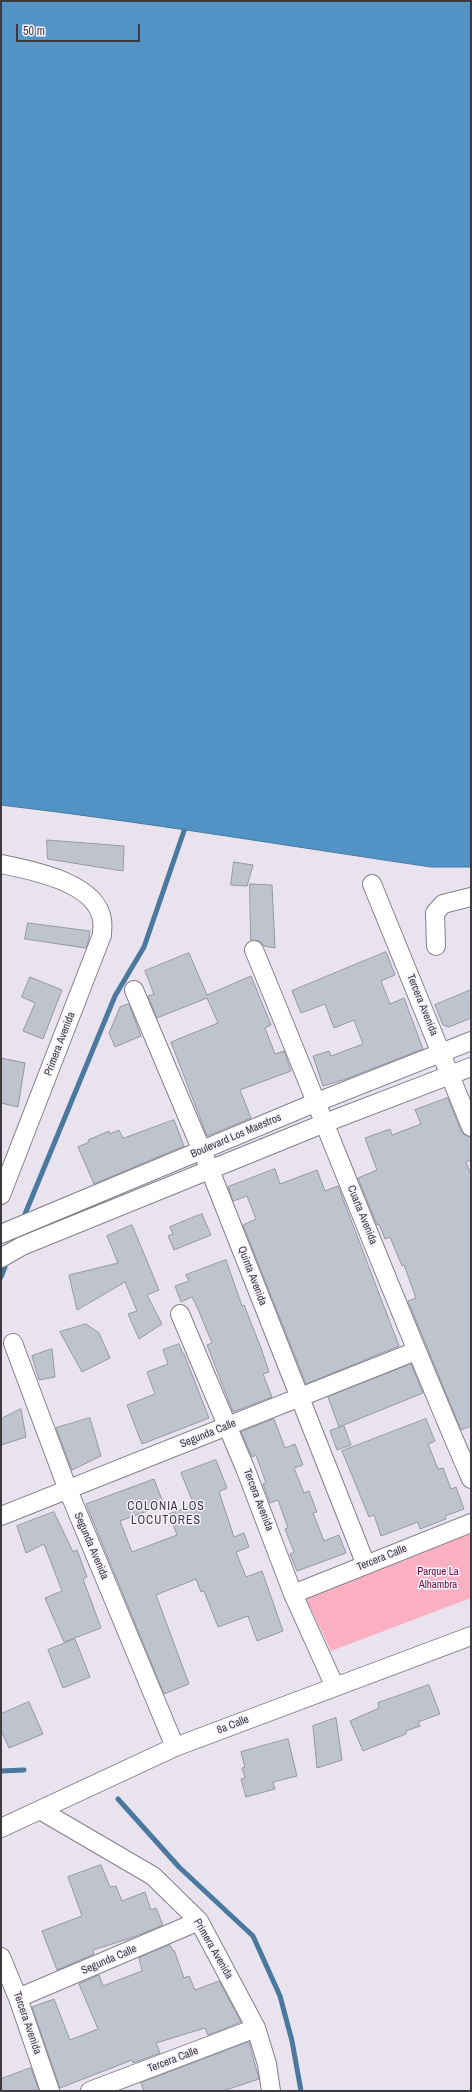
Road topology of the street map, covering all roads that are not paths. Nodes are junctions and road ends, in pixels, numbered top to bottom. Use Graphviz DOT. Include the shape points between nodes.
graph roads {
  1 [pos="1,864"];
  2 [pos="372,884"];
  3 [pos="471,897"];
  4 [pos="436,946"];
  5 [pos="254,950"];
  6 [pos="134,990"];
  7 [pos="471,1041"];
  8 [pos="441,1052"];
  9 [pos="471,1067"];
  10 [pos="451,1074"];
  11 [pos="317,1102"];
  12 [pos="325,1123"];
  13 [pos="471,1127"];
  14 [pos="202,1151"];
  15 [pos="210,1170"];
  16 [pos="1,1195"];
  17 [pos="1,1234"];
  18 [pos="1,1258"];
  19 [pos="180,1314"];
  20 [pos="13,1343"];
  21 [pos="416,1351"];
  22 [pos="299,1398"];
  23 [pos="228,1426"];
  24 [pos="471,1479"];
  25 [pos="68,1490"];
  26 [pos="1,1516"];
  27 [pos="471,1522"];
  28 [pos="366,1564"];
  29 [pos="293,1594"];
  30 [pos="471,1636"];
  31 [pos="335,1687"];
  32 [pos="175,1747"];
  33 [pos="40,1810"];
  34 [pos="1,1828"];
  35 [pos="199,1921"];
  36 [pos="1,1957"];
  37 [pos="18,1998"];
  38 [pos="256,2028"];
  39 [pos="50,2091"];
  40 [pos="90,2091"];
  41 [pos="271,2091"];
  1 -- 16 [label="street, Primera Avenida" via="54,877 86,895 97,906 102,919 102,935"];
  2 -- 8 [label="street, Tercera Avenida"];
  3 -- 4 [label="street" via="443,904 435,913"];
  5 -- 11 [label="street, Cuarta Avenida"];
  6 -- 14 [label="street, Quinta Avenida"];
  7 -- 8 [label="street, Boulevard Los Maestros"];
  8 -- 10 [label="street, Tercera Avenida"];
  8 -- 11 [label="street, Boulevard Los Maestros"];
  9 -- 10 [label="street, Boulevard Los Maestros"];
  10 -- 12 [label="street, Boulevard Los Maestros"];
  10 -- 13 [label="street, Tercera Avenida"];
  11 -- 12 [label="street, Cuarta Avenida"];
  11 -- 14 [label="street, Boulevard Los Maestros"];
  12 -- 15 [label="street, Boulevard Los Maestros"];
  12 -- 21 [label="street, Cuarta Avenida"];
  14 -- 15 [label="street, Quinta Avenida"];
  14 -- 17 [label="street, Boulevard Los Maestros"];
  15 -- 18 [label="street, Boulevard Los Maestros" via="22,1246"];
  15 -- 22 [label="street, Quinta Avenida"];
  19 -- 23 [label="street, Tercera Avenida"];
  20 -- 25 [label="street, Segunda Avenida"];
  21 -- 22 [label="street, Segunda Calle"];
  21 -- 24 [label="street, Cuarta Avenida"];
  22 -- 23 [label="street, Segunda Calle"];
  22 -- 28 [label="street, Quinta Avenida"];
  23 -- 25 [label="street, Segunda Calle"];
  23 -- 29 [label="street, Tercera Avenida"];
  25 -- 26 [label="street, Segunda Calle"];
  25 -- 32 [label="street, Segunda Avenida"];
  27 -- 28 [label="street, Tercera Calle"];
  28 -- 29 [label="street, Tercera Calle"];
  29 -- 31 [label="street, Tercera Avenida"];
  30 -- 31 [label="street, 8a Calle"];
  31 -- 32 [label="street, 8a Calle"];
  32 -- 33 [label="street, 8a Calle"];
  33 -- 34 [label="street, 8a Calle"];
  33 -- 35 [label="street, Primera Avenida" via="153,1876"];
  35 -- 37 [label="street, Segunda Calle"];
  35 -- 38 [label="street, Primera Avenida"];
  36 -- 37 [label="street, Tercera Avenida"];
  37 -- 39 [label="street, Tercera Avenida"];
  38 -- 40 [label="street, Tercera Calle"];
  38 -- 41 [label="street, Primera Avenida" via="267,2064"];
}
